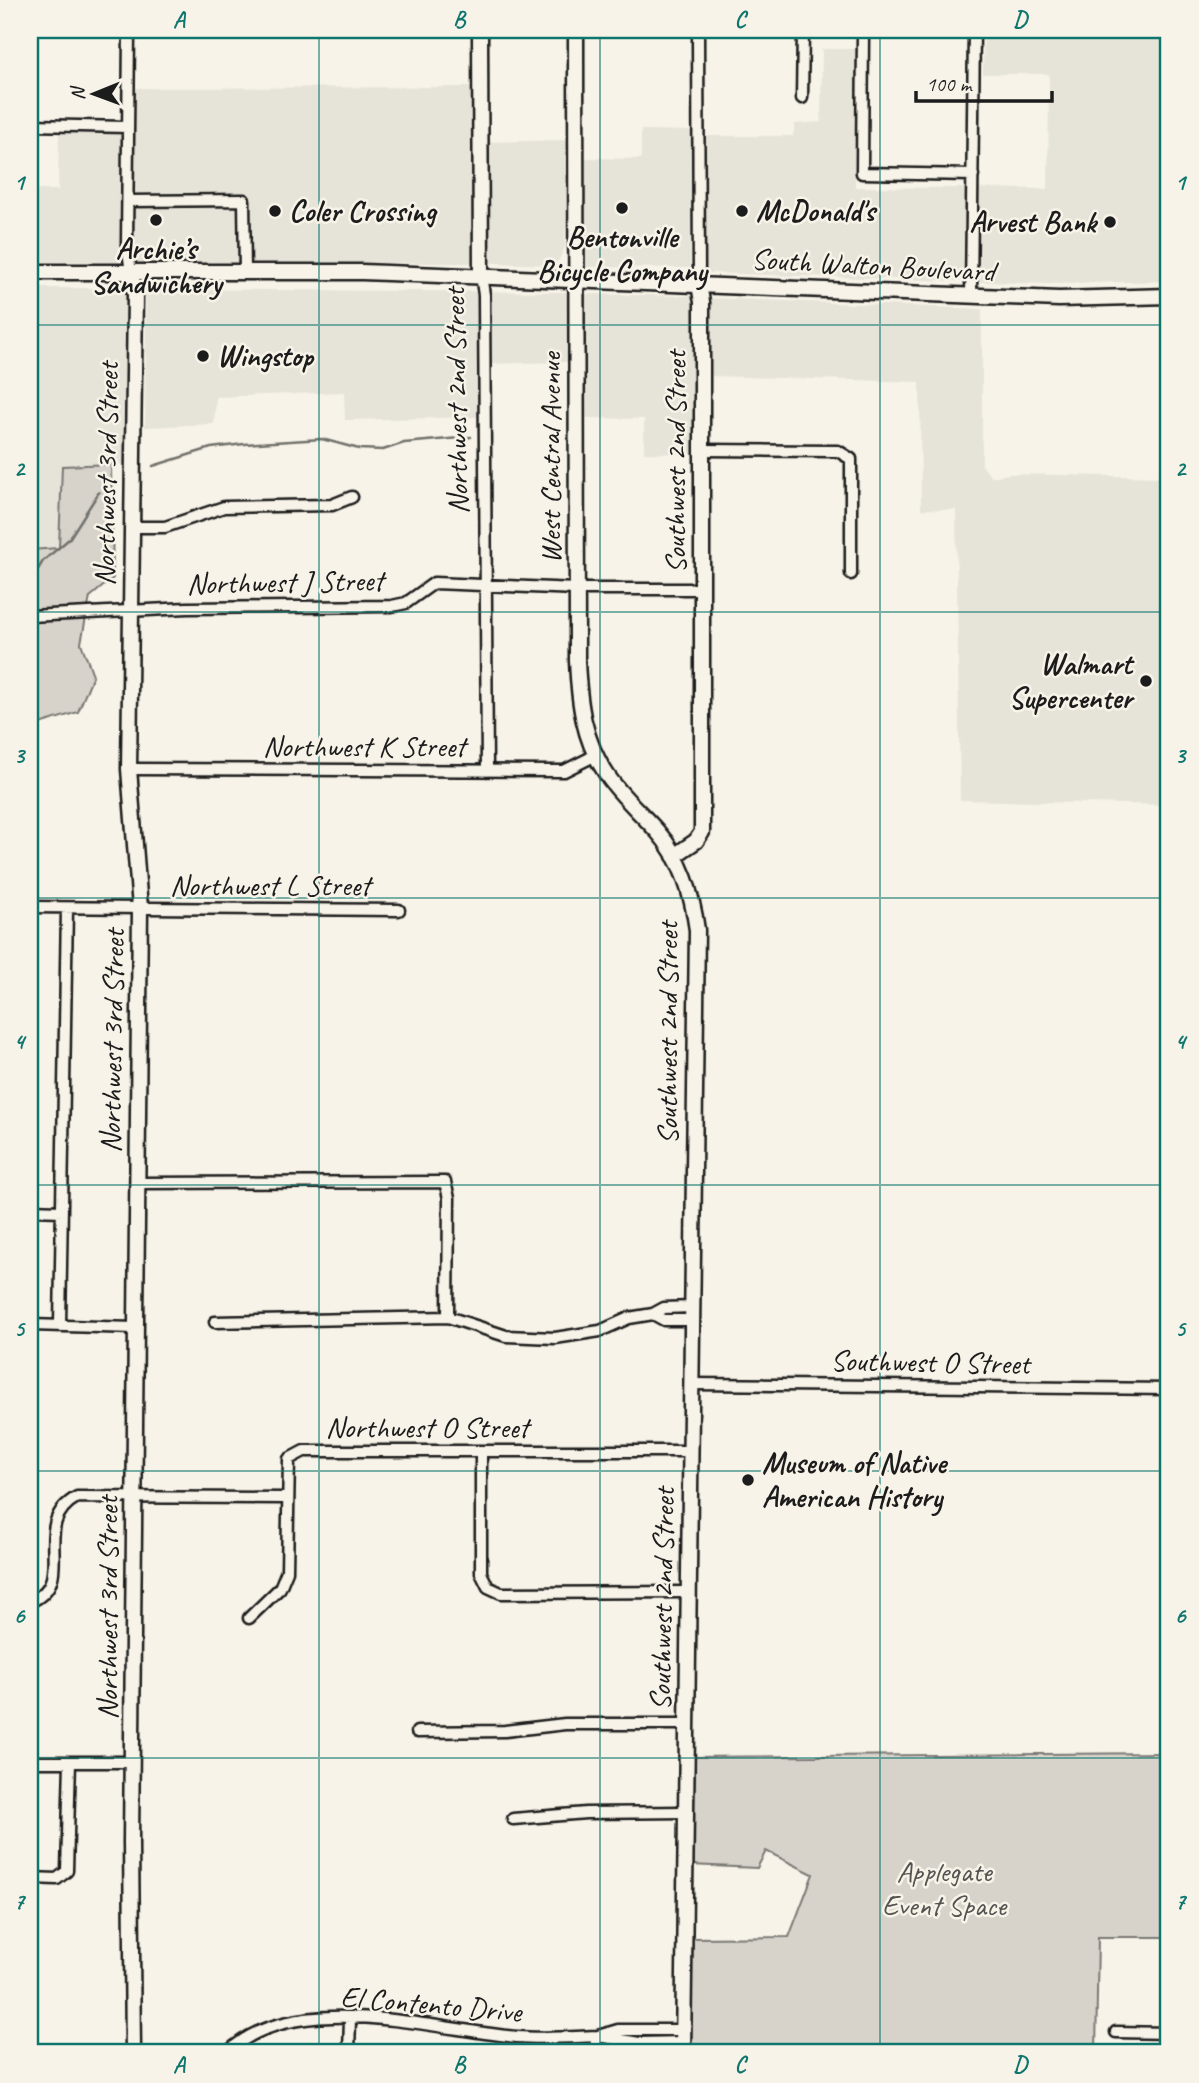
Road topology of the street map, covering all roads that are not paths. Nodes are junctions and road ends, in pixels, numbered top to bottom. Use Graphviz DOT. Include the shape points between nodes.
graph roads {
  1 [pos="130,30"];
  2 [pos="480,30"];
  3 [pos="576,30"];
  4 [pos="698,30"];
  5 [pos="803,30"];
  6 [pos="863,30"];
  7 [pos="974,30"];
  8 [pos="802,98"];
  9 [pos="30,124"];
  10 [pos="128,127"];
  11 [pos="973,175"];
  12 [pos="128,201"];
  13 [pos="30,272"];
  14 [pos="244,272"];
  15 [pos="131,273"];
  16 [pos="481,275"];
  17 [pos="575,278"];
  18 [pos="699,284"];
  19 [pos="971,296"];
  20 [pos="1169,296"];
  21 [pos="702,450"];
  22 [pos="352,497"];
  23 [pos="132,527"];
  24 [pos="851,574"];
  25 [pos="484,585"];
  26 [pos="576,589"];
  27 [pos="702,589"];
  28 [pos="131,613"];
  29 [pos="30,617"];
  30 [pos="596,755"];
  31 [pos="129,769"];
  32 [pos="487,771"];
  33 [pos="674,856"];
  34 [pos="30,907"];
  35 [pos="67,908"];
  36 [pos="140,908"];
  37 [pos="399,910"];
  38 [pos="137,1183"];
  39 [pos="30,1210"];
  40 [pos="62,1211"];
  41 [pos="692,1314"];
  42 [pos="448,1317"];
  43 [pos="215,1322"];
  44 [pos="30,1325"];
  45 [pos="60,1325"];
  46 [pos="135,1328"];
  47 [pos="691,1384"];
  48 [pos="1169,1389"];
  49 [pos="690,1451"];
  50 [pos="481,1452"];
  51 [pos="286,1498"];
  52 [pos="134,1500"];
  53 [pos="689,1592"];
  54 [pos="30,1602"];
  55 [pos="249,1618"];
  56 [pos="687,1724"];
  57 [pos="417,1732"];
  58 [pos="30,1762"];
  59 [pos="69,1762"];
  60 [pos="133,1762"];
  61 [pos="686,1812"];
  62 [pos="513,1819"];
  63 [pos="30,1878"];
  64 [pos="350,2019"];
  65 [pos="1116,2032"];
  66 [pos="1169,2033"];
  67 [pos="598,2036"];
  68 [pos="684,2041"];
  69 [pos="133,2053"];
  70 [pos="227,2053"];
  71 [pos="349,2053"];
  72 [pos="593,2053"];
  1 -- 10 [label="street, Northwest 3rd Street"];
  2 -- 16 [label="main road, Northwest 2nd Street"];
  3 -- 17 [label="main road, West Central Avenue"];
  4 -- 18 [label="street, Southwest 2nd Street"];
  5 -- 8 [label="street"];
  6 -- 11 [label="street" via="862,173"];
  7 -- 11 [label="street"];
  9 -- 10 [label="street"];
  10 -- 12 [label="street, Northwest 3rd Street"];
  11 -- 19 [label="street"];
  12 -- 14 [label="street" via="244,200"];
  12 -- 15 [label="street, Northwest 3rd Street"];
  13 -- 15 [label="main road, South Walton Boulevard"];
  14 -- 15 [label="main road, South Walton Boulevard"];
  14 -- 16 [label="main road, South Walton Boulevard"];
  15 -- 23 [label="main road, Northwest 3rd Street" via="135,295"];
  16 -- 17 [label="main road, South Walton Boulevard"];
  16 -- 25 [label="street, Northwest 2nd Street"];
  17 -- 18 [label="main road, South Walton Boulevard"];
  17 -- 26 [label="main road, West Central Avenue"];
  18 -- 19 [label="main road, South Walton Boulevard"];
  18 -- 21 [label="main road, Southwest 2nd Street"];
  19 -- 20 [label="main road, South Walton Boulevard"];
  21 -- 24 [label="street" via="838,451 851,459"];
  21 -- 27 [label="main road, Southwest 2nd Street"];
  22 -- 23 [label="street" via="332,505 224,507 165,527"];
  23 -- 28 [label="main road, Northwest 3rd Street"];
  25 -- 26 [label="street, Northwest J Street"];
  25 -- 28 [label="street, Northwest J Street" via="433,583 407,603 392,606"];
  25 -- 32 [label="street, Northwest 2nd Street"];
  26 -- 27 [label="street, Northwest J Street"];
  26 -- 30 [label="main road, West Central Avenue" via="579,705"];
  27 -- 33 [label="main road, Southwest 2nd Street" via="702,832"];
  28 -- 29 [label="street, Northwest J Street"];
  28 -- 31 [label="main road, Northwest 3rd Street"];
  30 -- 32 [label="street, Northwest K Street" via="564,771"];
  30 -- 33 [label="main road, West Central Avenue"];
  31 -- 32 [label="street, Northwest K Street"];
  31 -- 36 [label="main road, Northwest 3rd Street"];
  33 -- 41 [label="main road, Southwest 2nd Street" via="693,903 697,930"];
  34 -- 35 [label="street, Northwest L Street"];
  35 -- 36 [label="street, Northwest L Street"];
  35 -- 40 [label="street"];
  36 -- 37 [label="street, Northwest L Street"];
  36 -- 38 [label="main road, Northwest 3rd Street"];
  38 -- 42 [label="street" via="445,1182 449,1198"];
  38 -- 46 [label="main road, Northwest 3rd Street"];
  39 -- 40 [label="street"];
  40 -- 45 [label="street"];
  41 -- 42 [label="street" via="664,1308 581,1336 555,1338 506,1336"];
  41 -- 47 [label="main road, Southwest 2nd Street"];
  42 -- 43 [label="street"];
  44 -- 45 [label="street"];
  45 -- 46 [label="street"];
  46 -- 52 [label="main road, Northwest 3rd Street"];
  47 -- 48 [label="street, Southwest O Street"];
  47 -- 49 [label="main road, Southwest 2nd Street"];
  49 -- 50 [label="street, Northwest O Street"];
  49 -- 53 [label="main road, Southwest 2nd Street"];
  50 -- 51 [label="street, Northwest O Street" via="304,1451 289,1459"];
  50 -- 53 [label="street" via="481,1573 488,1587 501,1593"];
  51 -- 52 [label="street"];
  51 -- 55 [label="street" via="287,1571 280,1588"];
  52 -- 54 [label="street" via="77,1497 64,1504 55,1517 53,1581 42,1597"];
  52 -- 60 [label="main road, Northwest 3rd Street"];
  53 -- 56 [label="main road, Southwest 2nd Street"];
  56 -- 57 [label="street" via="565,1724 505,1731"];
  56 -- 61 [label="main road, Southwest 2nd Street"];
  58 -- 59 [label="street"];
  59 -- 60 [label="street"];
  59 -- 63 [label="street" via="68,1871 57,1879"];
  60 -- 69 [label="main road, Northwest 3rd Street"];
  61 -- 62 [label="street" via="586,1812"];
  61 -- 68 [label="main road, Southwest 2nd Street"];
  64 -- 67 [label="street, El Contento Drive" via="417,2022 518,2037"];
  64 -- 70 [label="street, El Contento Drive" via="288,2021"];
  64 -- 71 [label="street"];
  65 -- 66 [label="street"];
  67 -- 68 [label="street, El Contento Drive" via="618,2030"];
  67 -- 72 [label="street"];
}
